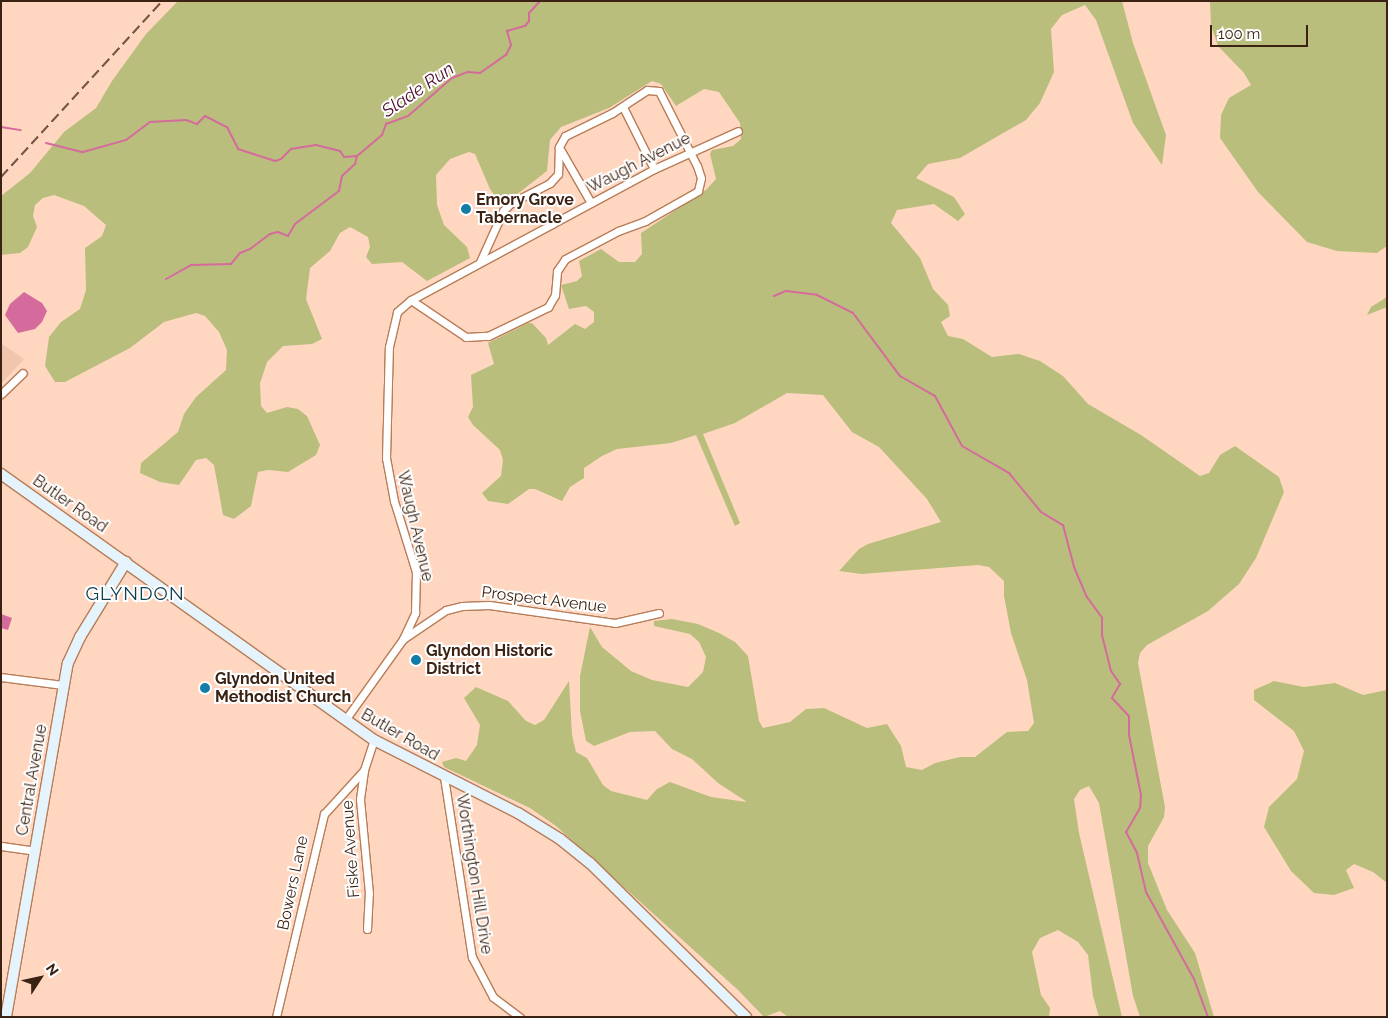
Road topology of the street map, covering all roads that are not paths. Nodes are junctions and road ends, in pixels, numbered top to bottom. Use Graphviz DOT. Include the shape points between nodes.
graph roads {
  1 [pos="623,107"];
  2 [pos="738,131"];
  3 [pos="559,147"];
  4 [pos="689,152"];
  5 [pos="654,170"];
  6 [pos="591,203"];
  7 [pos="480,262"];
  8 [pos="411,300"];
  9 [pos="23,373"];
  10 [pos="1,394"];
  11 [pos="1,474"];
  12 [pos="126,562"];
  13 [pos="659,613"];
  14 [pos="403,639"];
  15 [pos="1,677"];
  16 [pos="63,685"];
  17 [pos="345,720"];
  18 [pos="374,740"];
  19 [pos="364,770"];
  20 [pos="444,777"];
  21 [pos="1,846"];
  22 [pos="34,851"];
  23 [pos="367,929"];
  24 [pos="6,1017"];
  25 [pos="276,1017"];
  26 [pos="520,1017"];
  27 [pos="746,1017"];
  1 -- 3 [label="street" via="570,132"];
  1 -- 4 [label="street" via="647,90 660,90"];
  1 -- 5 [label="street"];
  2 -- 4 [label="street, Waugh Avenue"];
  3 -- 6 [label="street"];
  3 -- 7 [label="street" via="560,170 554,179 511,203"];
  4 -- 5 [label="street, Waugh Avenue"];
  4 -- 8 [label="street" via="700,173 701,187 693,195 645,221 618,231 565,259 557,270 556,295 548,307 488,336 466,337"];
  5 -- 6 [label="street, Waugh Avenue"];
  6 -- 7 [label="street, Waugh Avenue"];
  7 -- 8 [label="street, Waugh Avenue"];
  8 -- 14 [label="street, Waugh Avenue" via="398,312 395,320 387,406 388,474 417,583 415,613"];
  9 -- 10 [label="street"];
  11 -- 12 [label="main road, Butler Road"];
  12 -- 16 [label="main road, Central Avenue" via="75,646"];
  12 -- 17 [label="main road, Butler Road"];
  13 -- 14 [label="street, Prospect Avenue" via="614,623 489,605 462,606 438,615"];
  14 -- 17 [label="street, Waugh Avenue"];
  15 -- 16 [label="street"];
  16 -- 22 [label="main road, Central Avenue"];
  17 -- 18 [label="main road, Butler Road"];
  18 -- 19 [label="street, Fiske Avenue"];
  18 -- 20 [label="main road, Butler Road"];
  19 -- 23 [label="street, Fiske Avenue" via="360,799 369,893"];
  19 -- 25 [label="street, Bowers Lane" via="324,814"];
  20 -- 26 [label="street, Worthington Hill Drive" via="472,957 493,997"];
  20 -- 27 [label="main road, Butler Road" via="526,817 575,850"];
  21 -- 22 [label="street"];
  22 -- 24 [label="main road, Central Avenue"];
}
